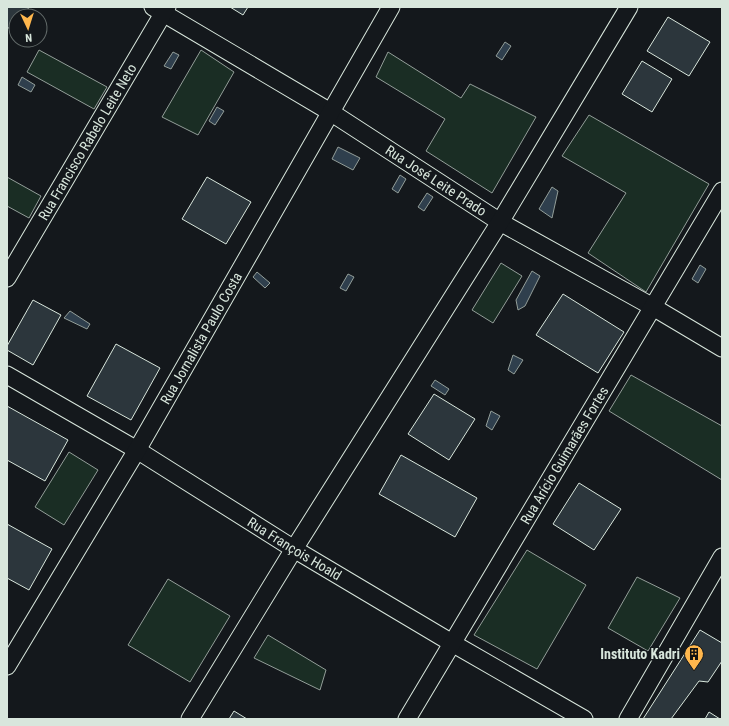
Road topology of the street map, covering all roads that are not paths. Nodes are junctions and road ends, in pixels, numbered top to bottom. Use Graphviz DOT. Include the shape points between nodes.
graph roads {
  1 [pos="391,7"];
  2 [pos="629,7"];
  3 [pos="161,9"];
  4 [pos="332,113"];
  5 [pos="722,191"];
  6 [pos="500,222"];
  7 [pos="7,278"];
  8 [pos="653,307"];
  9 [pos="722,348"];
  10 [pos="7,375"];
  11 [pos="137,450"];
  12 [pos="294,548"];
  13 [pos="722,557"];
  14 [pos="452,643"];
  15 [pos="7,666"];
  16 [pos="190,719"];
  17 [pos="407,719"];
  18 [pos="584,719"];
  19 [pos="628,719"];
  1 -- 4 [label="street, Rua Jornalista Paulo Costa"];
  2 -- 6 [label="street"];
  3 -- 4 [label="street, Rua José Leite Prado"];
  3 -- 7 [label="street, Rua Francisco Rabelo Leite Neto"];
  4 -- 6 [label="street, Rua José Leite Prado"];
  4 -- 11 [label="street, Rua Jornalista Paulo Costa"];
  5 -- 8 [label="street, Rua Arício Guimarães Fortes"];
  6 -- 8 [label="street, Rua José Leite Prado"];
  6 -- 12 [label="street"];
  8 -- 9 [label="street, Rua José Leite Prado"];
  8 -- 14 [label="street, Rua Arício Guimarães Fortes"];
  10 -- 11 [label="street, Rua François Hoald"];
  11 -- 12 [label="street, Rua François Hoald"];
  11 -- 15 [label="street, Rua Jornalista Paulo Costa"];
  12 -- 14 [label="street, Rua François Hoald"];
  12 -- 16 [label="street"];
  13 -- 19 [label="street"];
  14 -- 17 [label="street, Rua Arício Guimarães Fortes"];
  14 -- 18 [label="street, Rua François Hoald"];
}
